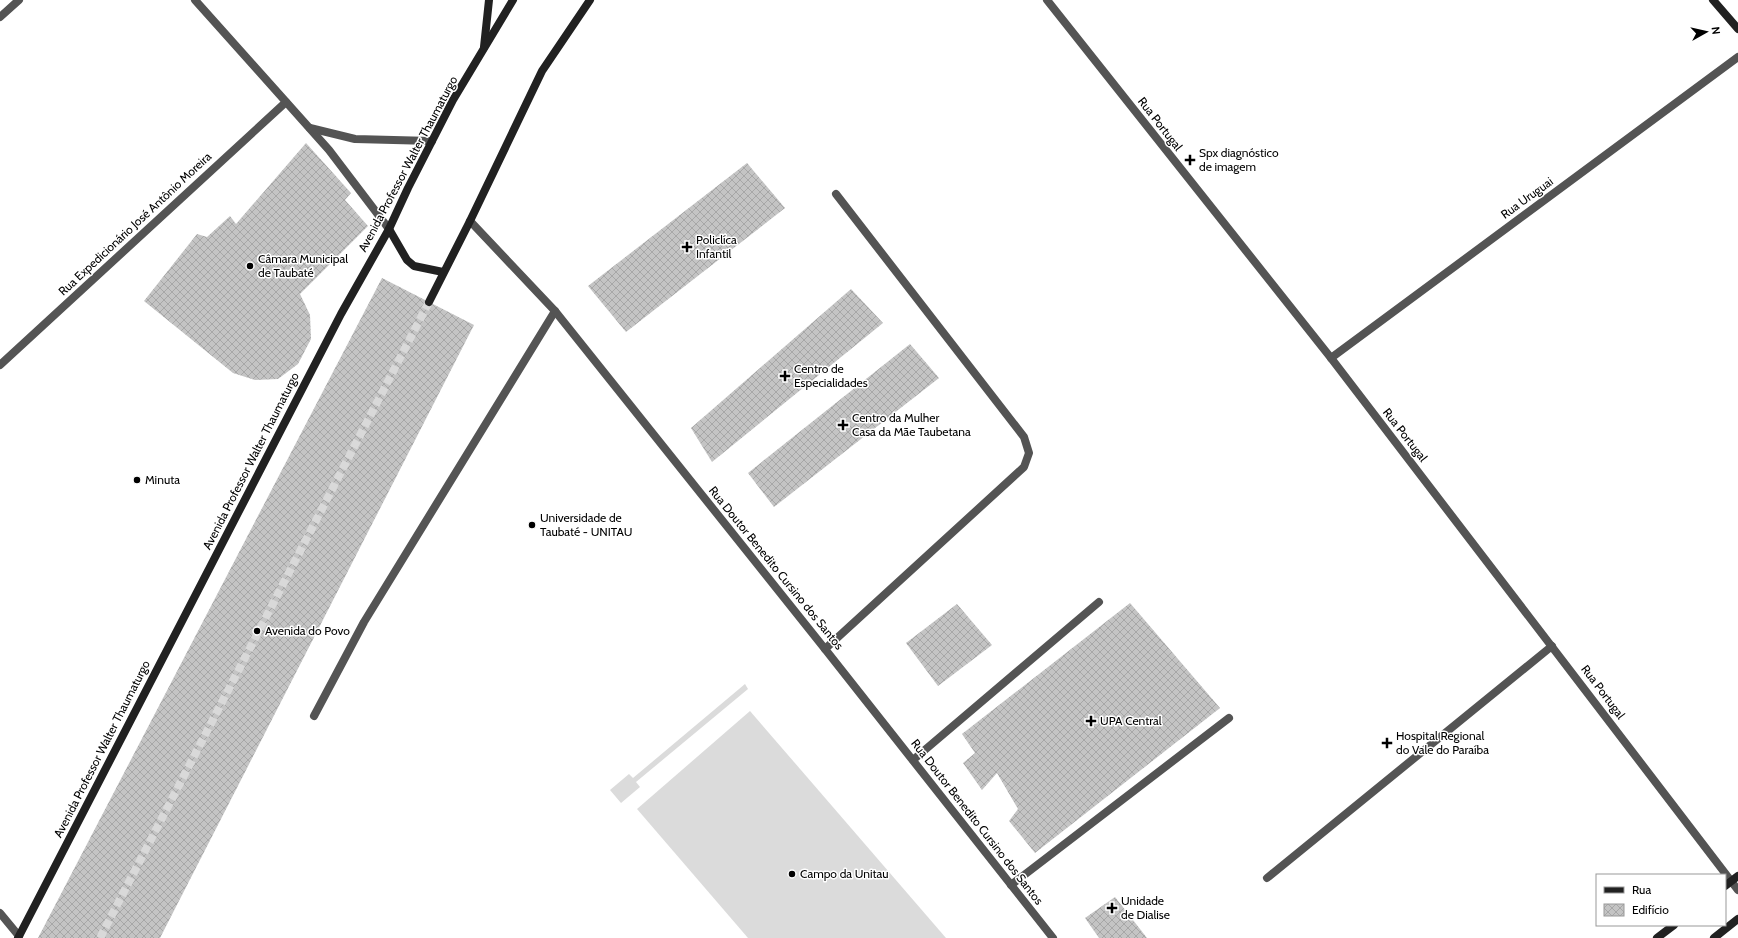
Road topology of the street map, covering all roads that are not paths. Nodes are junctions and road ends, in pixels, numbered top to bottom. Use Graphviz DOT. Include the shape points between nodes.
graph roads {
  1 [pos="19,0"];
  2 [pos="195,0"];
  3 [pos="489,0"];
  4 [pos="513,0"];
  5 [pos="590,0"];
  6 [pos="1047,0"];
  7 [pos="1713,0"];
  8 [pos="0,17"];
  9 [pos="1738,29"];
  10 [pos="484,49"];
  11 [pos="1738,57"];
  12 [pos="286,102"];
  13 [pos="310,128"];
  14 [pos="432,141"];
  15 [pos="836,194"];
  16 [pos="470,221"];
  17 [pos="389,229"];
  18 [pos="443,272"];
  19 [pos="428,302"];
  20 [pos="555,311"];
  21 [pos="1331,358"];
  22 [pos="0,365"];
  23 [pos="1098,602"];
  24 [pos="1552,646"];
  25 [pos="825,649"];
  26 [pos="314,716"];
  27 [pos="1229,718"];
  28 [pos="913,760"];
  29 [pos="1726,874"];
  30 [pos="1267,878"];
  31 [pos="1731,881"];
  32 [pos="1011,885"];
  33 [pos="1738,890"];
  34 [pos="0,913"];
  35 [pos="1738,919"];
  36 [pos="1673,926"];
  37 [pos="18,937"];
  38 [pos="1053,938"];
  39 [pos="1657,938"];
  40 [pos="1714,938"];
  1 -- 8 [label="street"];
  2 -- 12 [label="street"];
  3 -- 10 [label="main road"];
  4 -- 10 [label="main road, Avenida Professor Walter Thaumaturgo"];
  5 -- 16 [label="main road" via="542,71"];
  6 -- 21 [label="street, Rua Portugal"];
  7 -- 9 [label="main road"];
  10 -- 14 [label="main road, Avenida Professor Walter Thaumaturgo"];
  11 -- 21 [label="street, Rua Uruguai"];
  12 -- 13 [label="street"];
  12 -- 22 [label="street, Rua Expedicionário José Antônio Moreira"];
  13 -- 14 [label="street" via="355,139"];
  13 -- 17 [label="street"];
  14 -- 17 [label="main road, Avenida Professor Walter Thaumaturgo"];
  15 -- 25 [label="street" via="1024,437 1029,453 1024,468"];
  16 -- 18 [label="main road"];
  16 -- 20 [label="street, Rua Doutor Benedito Cursino dos Santos"];
  17 -- 18 [label="main road" via="407,260 414,266"];
  17 -- 37 [label="main road, Avenida Professor Walter Thaumaturgo" via="341,314"];
  18 -- 19 [label="main road"];
  20 -- 25 [label="street, Rua Doutor Benedito Cursino dos Santos"];
  20 -- 26 [label="street" via="364,622"];
  21 -- 24 [label="street, Rua Portugal"];
  23 -- 28 [label="street"];
  24 -- 29 [label="street, Rua Portugal"];
  24 -- 30 [label="street"];
  25 -- 28 [label="street, Rua Doutor Benedito Cursino dos Santos"];
  27 -- 32 [label="street"];
  28 -- 32 [label="street, Rua Doutor Benedito Cursino dos Santos"];
  31 -- 33 [label="street, Rua Portugal"];
  32 -- 38 [label="street, Rua Doutor Benedito Cursino dos Santos"];
  34 -- 37 [label="street"];
  35 -- 40 [label="main road"];
  36 -- 39 [label="main road"];
}
